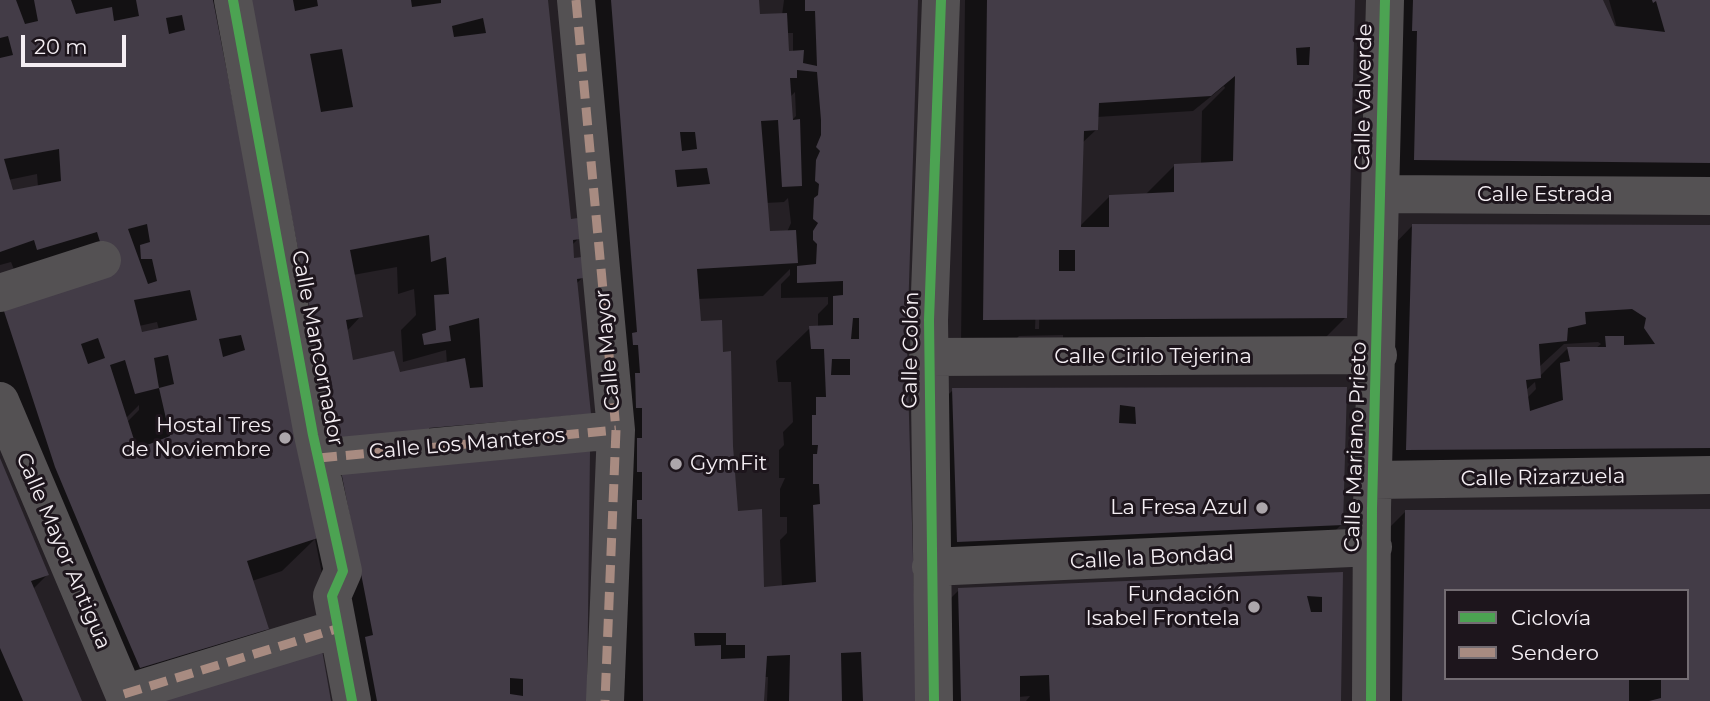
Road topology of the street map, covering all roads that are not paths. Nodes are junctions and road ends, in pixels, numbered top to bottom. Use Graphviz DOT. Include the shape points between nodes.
graph roads {
  1 [pos="233,0"];
  2 [pos="576,0"];
  3 [pos="941,0"];
  4 [pos="1385,0"];
  5 [pos="1381,194"];
  6 [pos="1710,196"];
  7 [pos="102,260"];
  8 [pos="0,293"];
  9 [pos="1378,355"];
  10 [pos="929,356"];
  11 [pos="0,401"];
  12 [pos="616,430"];
  13 [pos="319,458"];
  14 [pos="1710,475"];
  15 [pos="1375,480"];
  16 [pos="1373,547"];
  17 [pos="931,567"];
  18 [pos="336,629"];
  19 [pos="126,697"];
  20 [pos="352,701"];
  21 [pos="605,701"];
  22 [pos="934,701"];
  23 [pos="1371,701"];
  1 -- 13 [label="street, Calle Mancornador"];
  2 -- 12 [label="street, Calle Mayor"];
  3 -- 10 [label="street, Calle Colón"];
  4 -- 5 [label="street, Calle Valverde"];
  5 -- 6 [label="street, Calle Estrada"];
  5 -- 9 [label="street, Calle Mariano Prieto"];
  7 -- 8 [label="street"];
  9 -- 10 [label="street, Calle Cirilo Tejerina"];
  9 -- 15 [label="street, Calle Mariano Prieto"];
  10 -- 17 [label="street, Calle Colón"];
  11 -- 19 [label="street, Calle Mayor Antigua"];
  12 -- 13 [label="street, Calle Los Manteros"];
  12 -- 21 [label="street, Calle Mayor"];
  13 -- 18 [label="street, Calle Mancornador" via="343,571 332,596"];
  14 -- 15 [label="street, Calle Rizarzuela"];
  15 -- 16 [label="street, Calle Mariano Prieto"];
  16 -- 17 [label="street, Calle la Bondad"];
  16 -- 23 [label="street, Calle Mariano Prieto"];
  17 -- 22 [label="street, Calle Colón"];
  18 -- 19 [label="street"];
  18 -- 20 [label="street, Calle Mancornador"];
}
